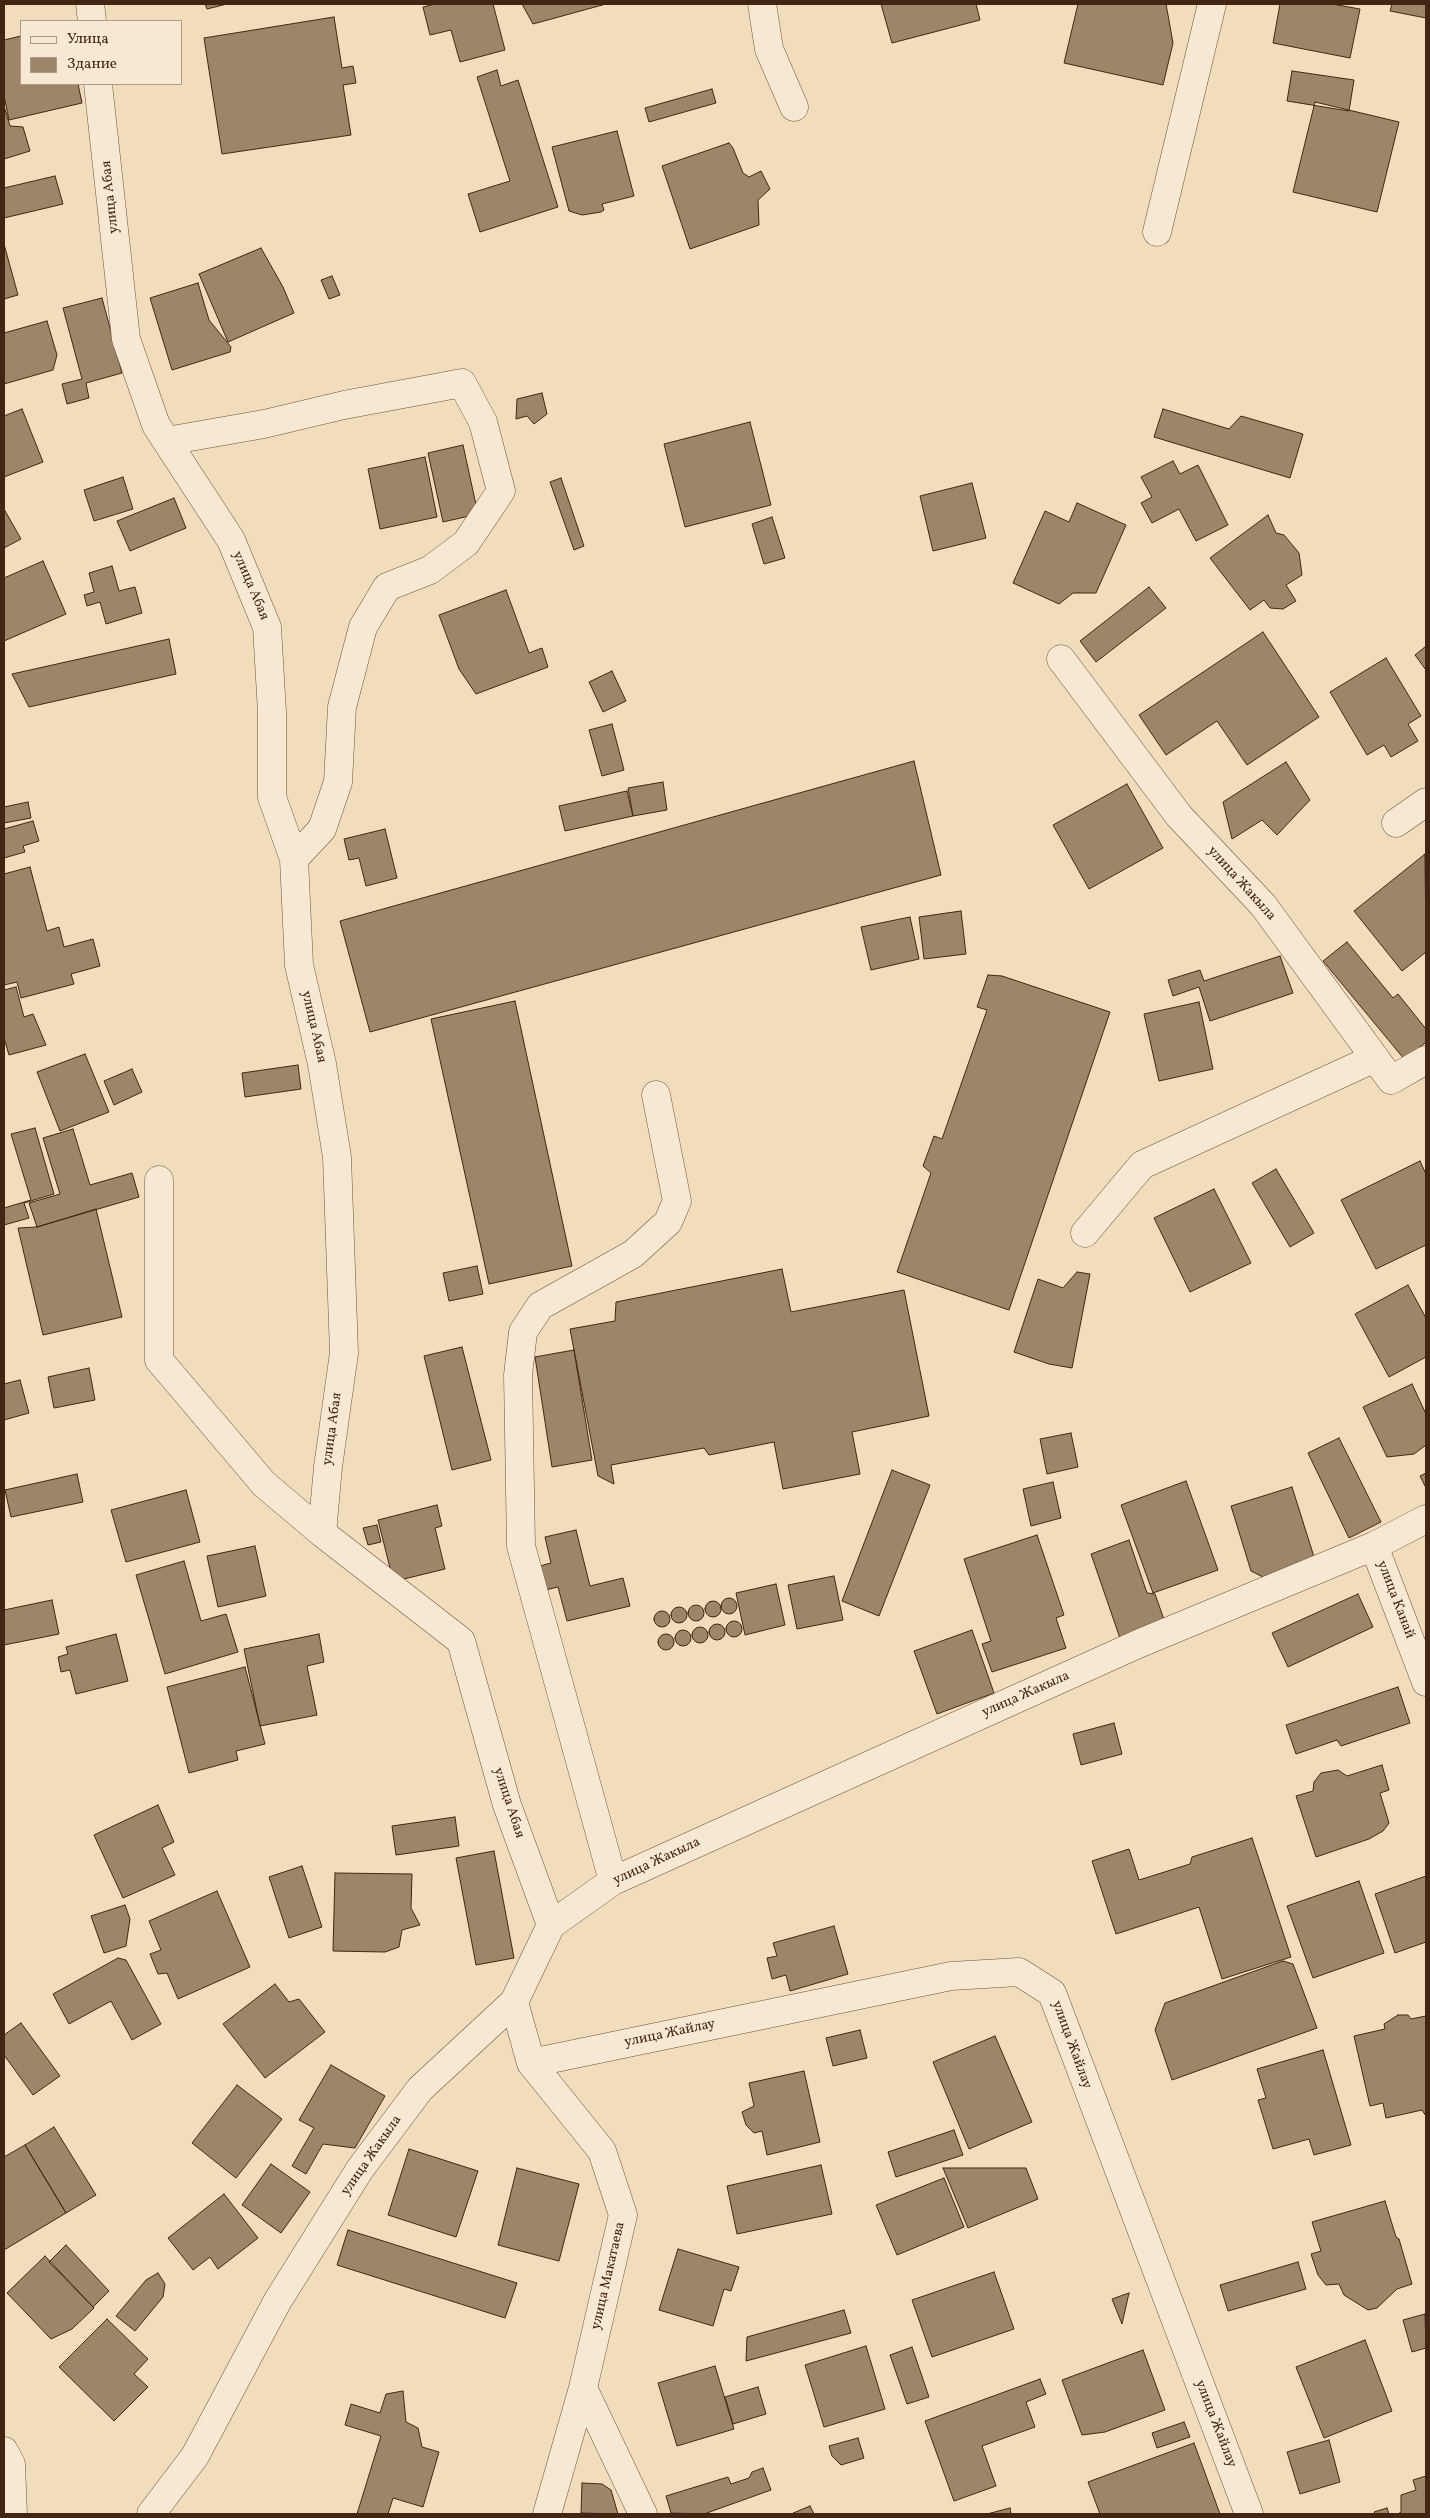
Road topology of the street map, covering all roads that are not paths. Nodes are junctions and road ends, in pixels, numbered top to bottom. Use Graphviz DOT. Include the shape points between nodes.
graph roads {
  1 [pos="90,4"];
  2 [pos="762,4"];
  3 [pos="1212,4"];
  4 [pos="92,20"];
  5 [pos="98,85"];
  6 [pos="794,107"];
  7 [pos="1157,232"];
  8 [pos="166,441"];
  9 [pos="1061,659"];
  10 [pos="1426,802"];
  11 [pos="1396,822"];
  12 [pos="294,858"];
  13 [pos="1375,1058"];
  14 [pos="1426,1060"];
  15 [pos="656,1095"];
  16 [pos="159,1180"];
  17 [pos="1085,1233"];
  18 [pos="1426,1519"];
  19 [pos="322,1534"];
  20 [pos="1374,1546"];
  21 [pos="1426,1682"];
  22 [pos="612,1881"];
  23 [pos="551,1925"];
  24 [pos="514,2002"];
  25 [pos="532,2063"];
  26 [pos="583,2388"];
  27 [pos="4,2451"];
  28 [pos="13,2514"];
  29 [pos="151,2514"];
  30 [pos="547,2514"];
  31 [pos="643,2514"];
  32 [pos="1249,2514"];
  1 -- 4 [label="street"];
  2 -- 6 [label="street" via="769,49"];
  3 -- 7 [label="street"];
  5 -- 8 [label="street, улица Абая" via="126,338 156,425"];
  8 -- 12 [label="street, улица Абая" via="231,540 267,627 272,797"];
  8 -- 12 [label="street" via="462,383 483,422 501,491 466,543 430,570 387,587 363,626 342,707 338,782 322,829"];
  9 -- 13 [label="street, улица Жакыла" via="1178,816 1263,905"];
  10 -- 11 [label="street"];
  12 -- 19 [label="street, улица Абая" via="299,966 322,1064 337,1157 344,1353"];
  13 -- 14 [label="street, улица Жакыла" via="1391,1080"];
  13 -- 17 [label="street" via="1142,1165"];
  15 -- 22 [label="street" via="677,1201 668,1222 633,1254 540,1306 523,1332 518,1375 521,1546"];
  16 -- 19 [label="street" via="159,1360 264,1484"];
  18 -- 20 [label="street, улица Жакыла"];
  19 -- 23 [label="street, улица Абая" via="461,1641 507,1805"];
  20 -- 21 [label="street, улица Канай"];
  20 -- 22 [label="street, улица Жакыла" via="1138,1644"];
  22 -- 23 [label="street, улица Жакыла"];
  23 -- 24 [label="street, улица Жакыла"];
  24 -- 25 [label="street, улица Макатаева"];
  24 -- 29 [label="street, улица Жакыла" via="420,2089 360,2169 277,2302 195,2456"];
  25 -- 26 [label="street, улица Макатаева" via="602,2151 623,2215"];
  25 -- 32 [label="street, улица Жайлау" via="951,1976 1019,1972 1052,1993"];
  26 -- 30 [label="street, улица Макатаева"];
  26 -- 31 [label="street"];
  27 -- 28 [label="street" via="11,2464"];
}
